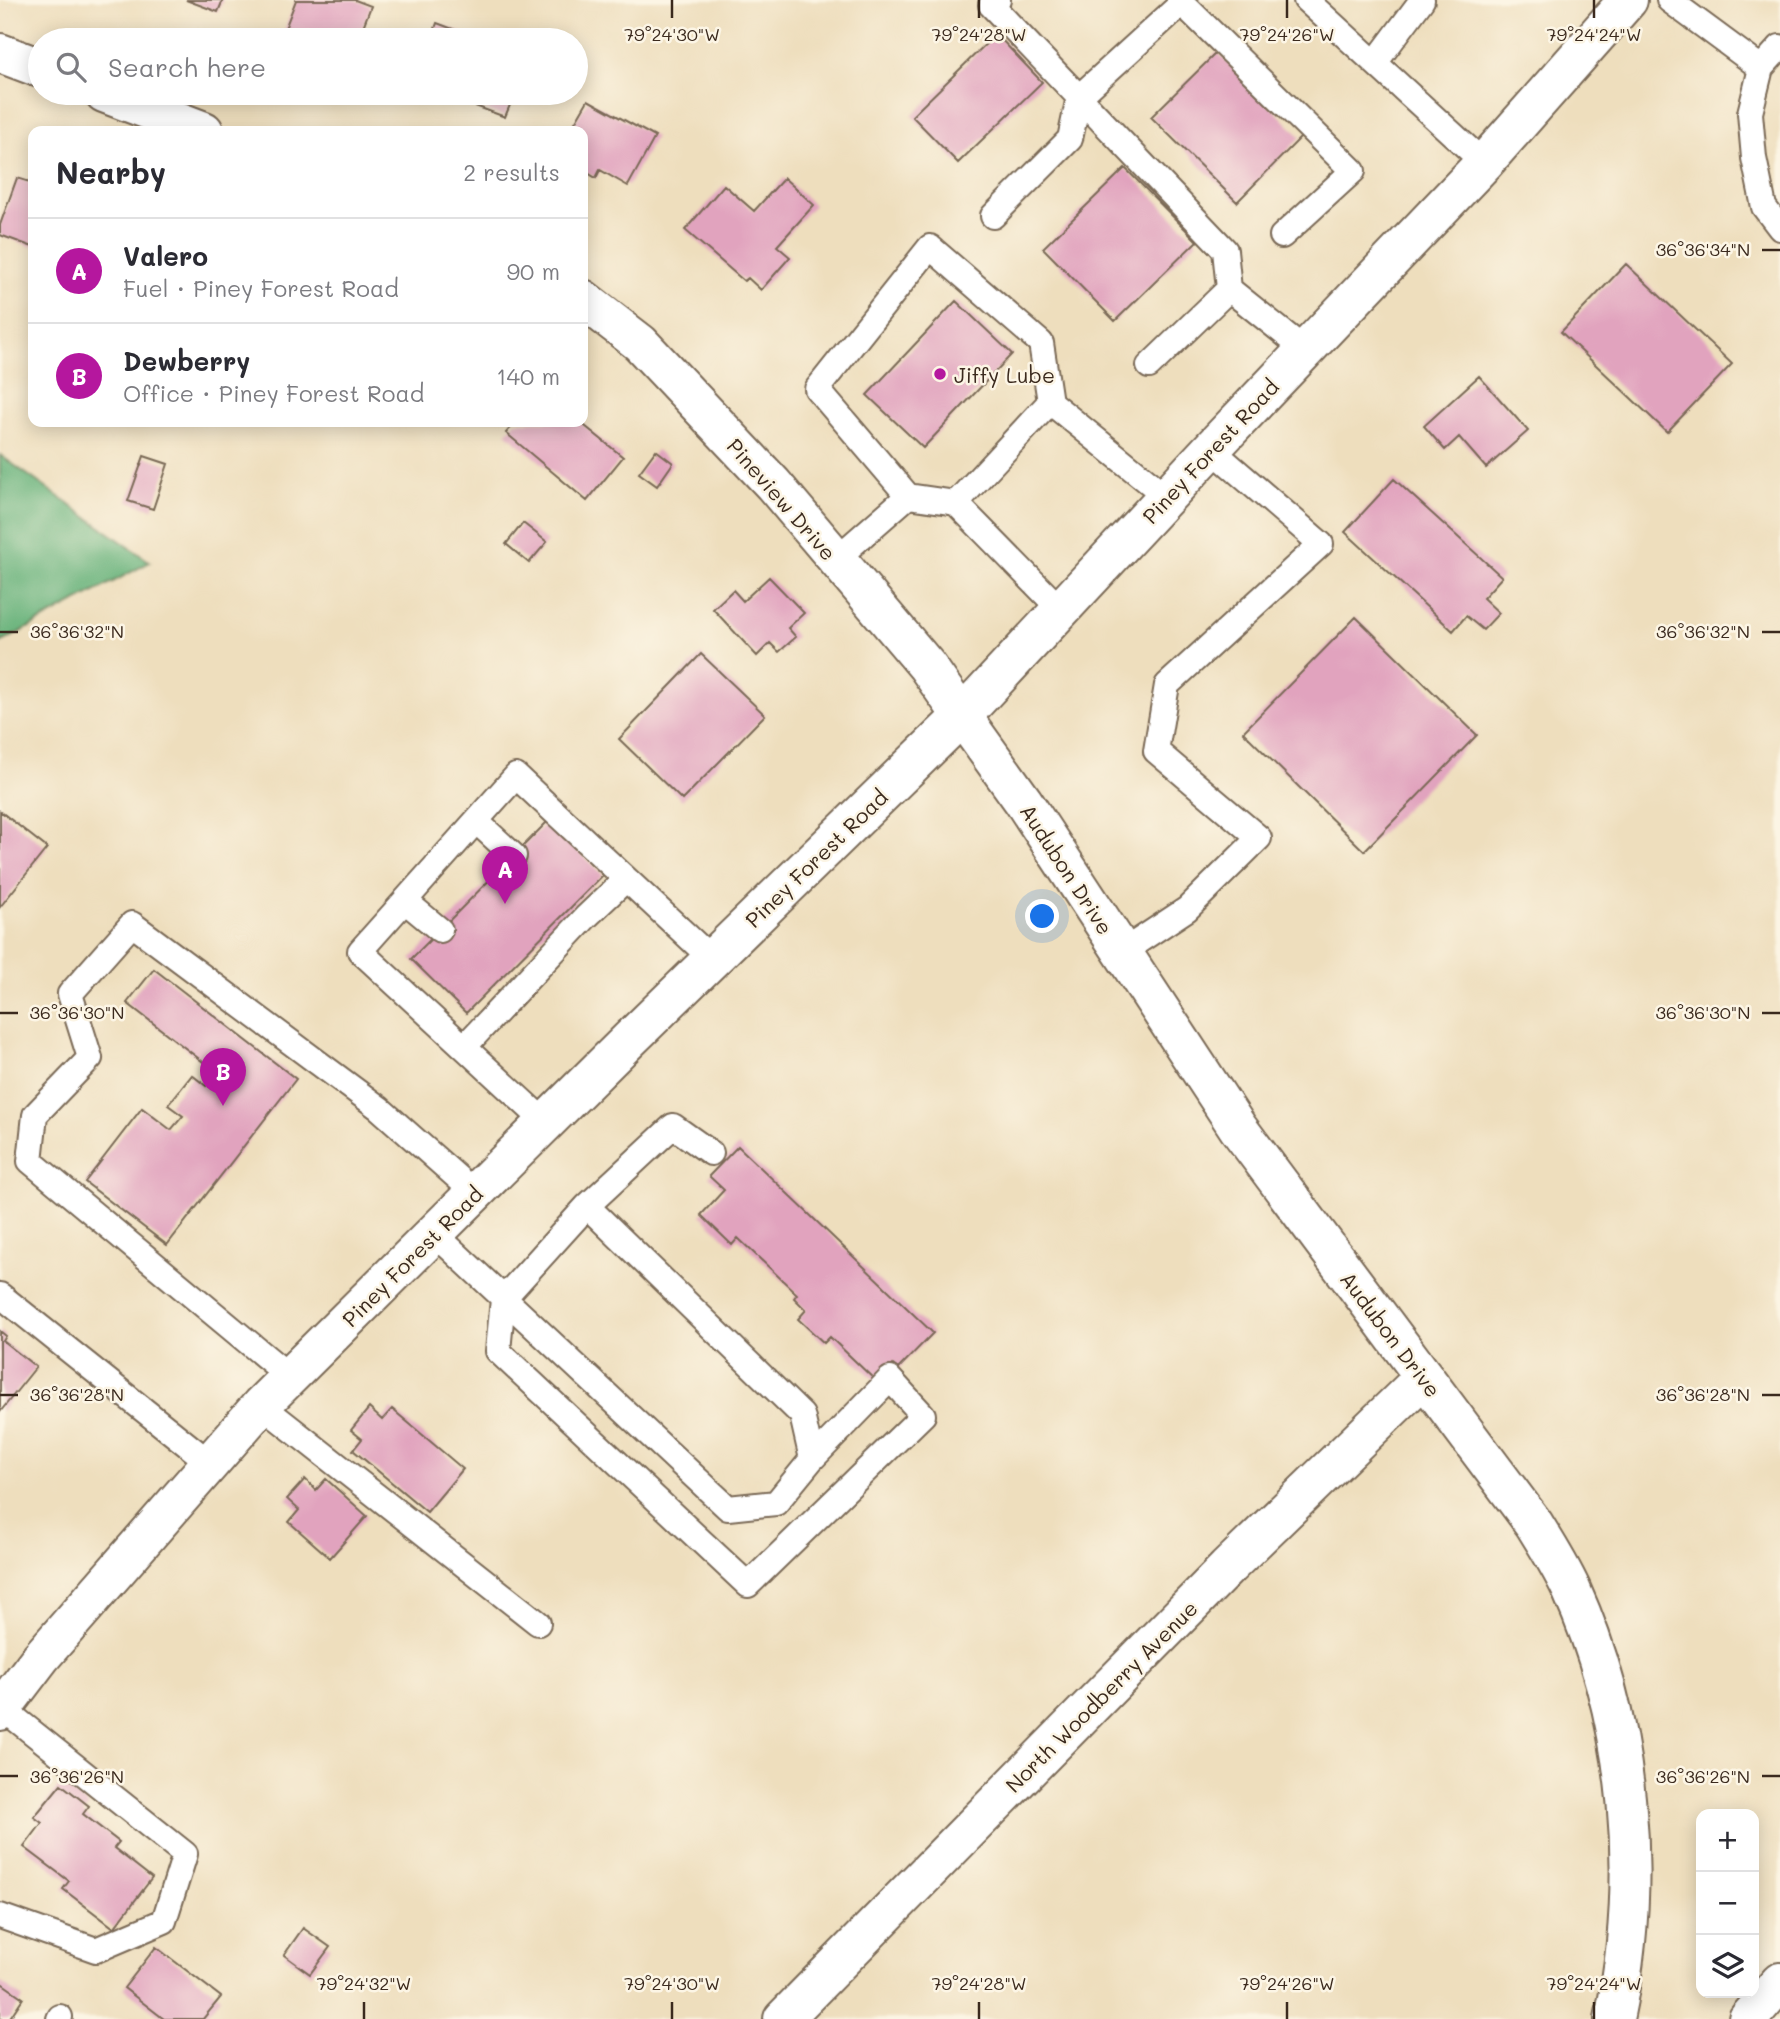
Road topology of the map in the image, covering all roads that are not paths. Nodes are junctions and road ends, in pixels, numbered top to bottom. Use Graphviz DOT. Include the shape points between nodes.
graph roads {
  1 [pos="998,0"];
  2 [pos="1306,0"];
  3 [pos="1422,0"];
  4 [pos="1628,0"];
  5 [pos="1669,0"];
  6 [pos="1181,2"];
  7 [pos="1780,47"];
  8 [pos="0,53"];
  9 [pos="1375,63"];
  10 [pos="28,64"];
  11 [pos="1762,68"];
  12 [pos="1079,97"];
  13 [pos="136,105"];
  14 [pos="191,126"];
  15 [pos="1483,163"];
  16 [pos="993,216"];
  17 [pos="1780,228"];
  18 [pos="1282,236"];
  19 [pos="1229,289"];
  20 [pos="588,303"];
  21 [pos="1305,350"];
  22 [pos="1149,366"];
  23 [pos="1050,402"];
  24 [pos="1211,449"];
  25 [pos="908,496"];
  26 [pos="1167,497"];
  27 [pos="956,503"];
  28 [pos="836,559"];
  29 [pos="1061,610"];
  30 [pos="962,716"];
  31 [pos="476,821"];
  32 [pos="514,856"];
  33 [pos="626,879"];
  34 [pos="405,901"];
  35 [pos="440,930"];
  36 [pos="1122,952"];
  37 [pos="712,959"];
  38 [pos="464,1046"];
  39 [pos="546,1123"];
  40 [pos="710,1153"];
  41 [pos="476,1194"];
  42 [pos="587,1206"];
  43 [pos="435,1234"];
  44 [pos="0,1295"];
  45 [pos="503,1299"];
  46 [pos="290,1377"];
  47 [pos="1424,1377"];
  48 [pos="261,1405"];
  49 [pos="812,1459"];
  50 [pos="210,1464"];
  51 [pos="538,1623"];
  52 [pos="1,1710"];
  53 [pos="0,1916"];
  54 [pos="1780,1982"];
  55 [pos="783,2019"];
  56 [pos="1614,2019"];
  57 [pos="1748,2019"];
  1 -- 12 [label="lane" via="991,5"];
  2 -- 9 [label="lane"];
  3 -- 9 [label="lane"];
  4 -- 15 [label="street, Piney Forest Road"];
  5 -- 11 [label="lane"];
  6 -- 12 [label="lane"];
  6 -- 18 [label="lane" via="1353,171"];
  7 -- 11 [label="lane"];
  8 -- 10 [label="street"];
  9 -- 15 [label="lane"];
  11 -- 17 [label="lane" via="1750,113 1754,158 1764,207"];
  12 -- 16 [label="lane" via="1070,139"];
  12 -- 19 [label="lane" via="1226,250"];
  13 -- 14 [label="street"];
  15 -- 21 [label="street, Piney Forest Road"];
  19 -- 21 [label="lane"];
  19 -- 22 [label="lane"];
  20 -- 28 [label="street, Pineview Drive" via="640,343 773,484"];
  21 -- 24 [label="street, Piney Forest Road"];
  23 -- 25 [label="lane" via="1041,343 930,247 817,389"];
  23 -- 26 [label="lane"];
  23 -- 27 [label="lane"];
  24 -- 26 [label="street, Piney Forest Road"];
  24 -- 36 [label="lane" via="1321,544 1167,685 1156,751 1259,838 1187,908"];
  25 -- 27 [label="lane"];
  25 -- 28 [label="lane"];
  26 -- 29 [label="street, Piney Forest Road"];
  27 -- 29 [label="lane"];
  28 -- 30 [label="street, Pineview Drive" via="927,666"];
  29 -- 30 [label="street, Piney Forest Road"];
  30 -- 36 [label="street, Audubon Drive"];
  30 -- 37 [label="street, Piney Forest Road"];
  31 -- 32 [label="lane"];
  31 -- 33 [label="lane" via="516,776"];
  31 -- 34 [label="lane"];
  33 -- 37 [label="lane"];
  33 -- 38 [label="lane" via="579,912 506,987"];
  34 -- 35 [label="lane"];
  34 -- 38 [label="lane" via="360,951"];
  36 -- 47 [label="street, Audubon Drive" via="1238,1128"];
  37 -- 39 [label="street, Piney Forest Road"];
  38 -- 39 [label="lane"];
  39 -- 41 [label="street, Piney Forest Road"];
  40 -- 42 [label="lane" via="673,1126"];
  41 -- 43 [label="street, Piney Forest Road"];
  41 -- 46 [label="lane" via="379,1108 132,924 70,994 90,1058 35,1115 30,1161"];
  42 -- 45 [label="lane"];
  42 -- 49 [label="lane" via="802,1415"];
  43 -- 45 [label="lane"];
  43 -- 46 [label="street, Piney Forest Road"];
  44 -- 50 [label="lane"];
  45 -- 49 [label="lane" via="728,1508 776,1503"];
  45 -- 49 [label="lane" via="499,1352 748,1585 923,1415 890,1379"];
  46 -- 48 [label="street, Piney Forest Road"];
  47 -- 55 [label="street, North Woodberry Avenue" via="1227,1568"];
  47 -- 56 [label="street, Audubon Drive" via="1534,1524 1570,1588 1599,1661 1618,1740 1630,1852 1628,1936"];
  48 -- 50 [label="street, Piney Forest Road"];
  48 -- 51 [label="lane"];
  50 -- 52 [label="street, Piney Forest Road" via="41,1657"];
  52 -- 53 [label="lane" via="185,1854 164,1921 96,1950"];
  54 -- 57 [label="street"];
}
